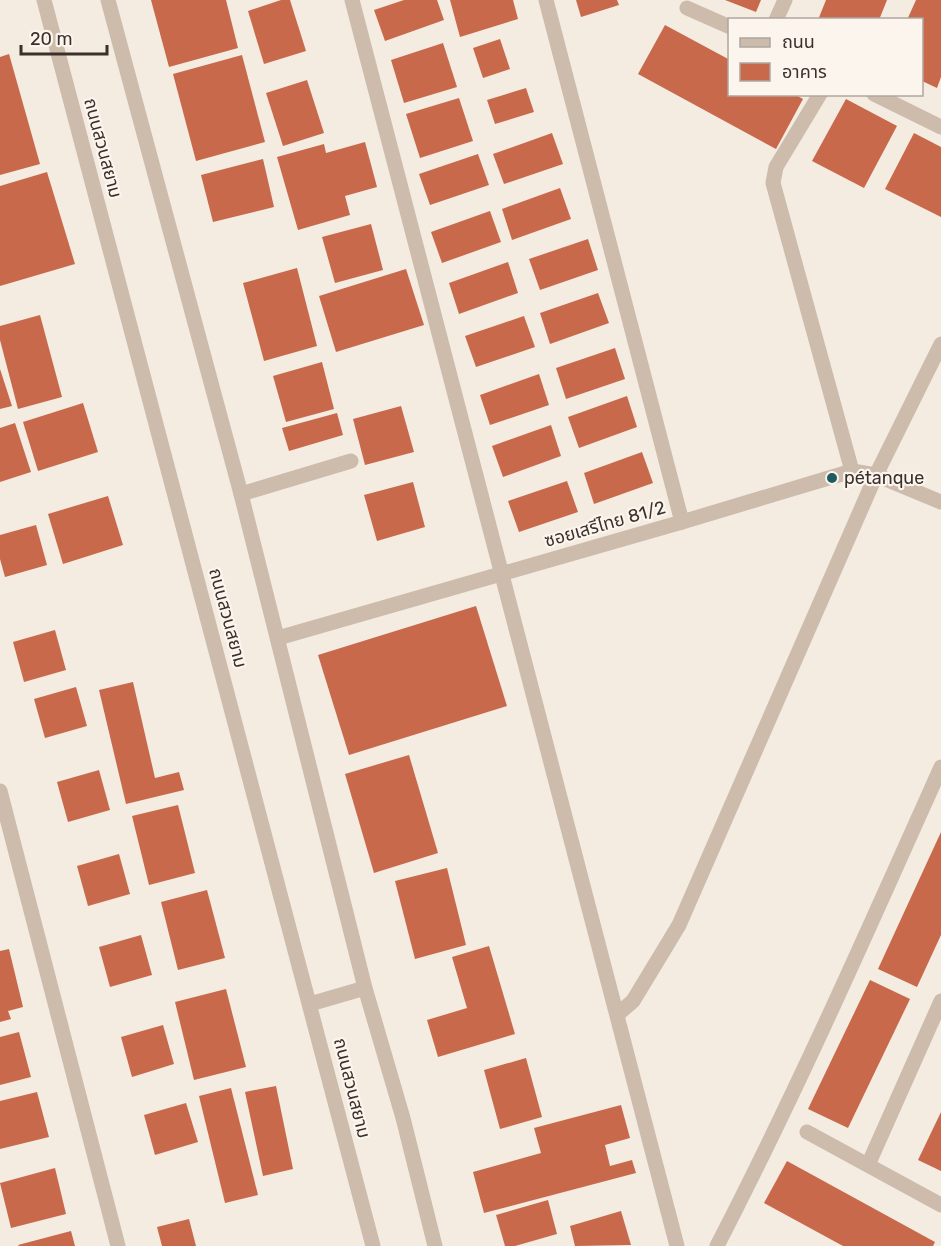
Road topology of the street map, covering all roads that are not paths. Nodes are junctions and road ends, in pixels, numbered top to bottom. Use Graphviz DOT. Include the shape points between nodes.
graph roads {
  1 [pos="44,0"];
  2 [pos="108,0"];
  3 [pos="352,0"];
  4 [pos="546,0"];
  5 [pos="785,0"];
  6 [pos="687,8"];
  7 [pos="777,18"];
  8 [pos="728,27"];
  9 [pos="819,96"];
  10 [pos="878,96"];
  11 [pos="941,127"];
  12 [pos="941,344"];
  13 [pos="351,461"];
  14 [pos="852,471"];
  15 [pos="876,476"];
  16 [pos="241,494"];
  17 [pos="941,502"];
  18 [pos="682,522"];
  19 [pos="502,574"];
  20 [pos="278,638"];
  21 [pos="941,767"];
  22 [pos="0,791"];
  23 [pos="365,988"];
  24 [pos="941,1001"];
  25 [pos="310,1004"];
  26 [pos="618,1014"];
  27 [pos="807,1132"];
  28 [pos="868,1166"];
  29 [pos="941,1204"];
  30 [pos="118,1246"];
  31 [pos="373,1246"];
  32 [pos="435,1246"];
  33 [pos="677,1246"];
  34 [pos="717,1246"];
  1 -- 25 [label="street, ถนนสวนสยาม"];
  2 -- 16 [label="street"];
  3 -- 19 [label="street"];
  4 -- 18 [label="street"];
  5 -- 7 [label="street"];
  6 -- 8 [label="street"];
  9 -- 14 [label="street" via="776,167 773,183"];
  10 -- 11 [label="street"];
  12 -- 15 [label="street"];
  13 -- 16 [label="street"];
  14 -- 15 [label="street, ซอยเสรีไทย 81/2"];
  14 -- 18 [label="street, ซอยเสรีไทย 81/2"];
  15 -- 17 [label="street, ซอยเสรีไทย 81/2"];
  15 -- 26 [label="street" via="679,926 633,1001"];
  16 -- 20 [label="street"];
  18 -- 19 [label="street, ซอยเสรีไทย 81/2"];
  19 -- 20 [label="street, ซอยเสรีไทย 81/2"];
  19 -- 26 [label="street"];
  20 -- 23 [label="street"];
  21 -- 34 [label="street" via="751,1181"];
  22 -- 30 [label="street"];
  23 -- 25 [label="street"];
  23 -- 32 [label="street"];
  24 -- 28 [label="street"];
  25 -- 31 [label="street, ถนนสวนสยาม"];
  26 -- 33 [label="street"];
  27 -- 28 [label="street"];
  28 -- 29 [label="street"];
}
